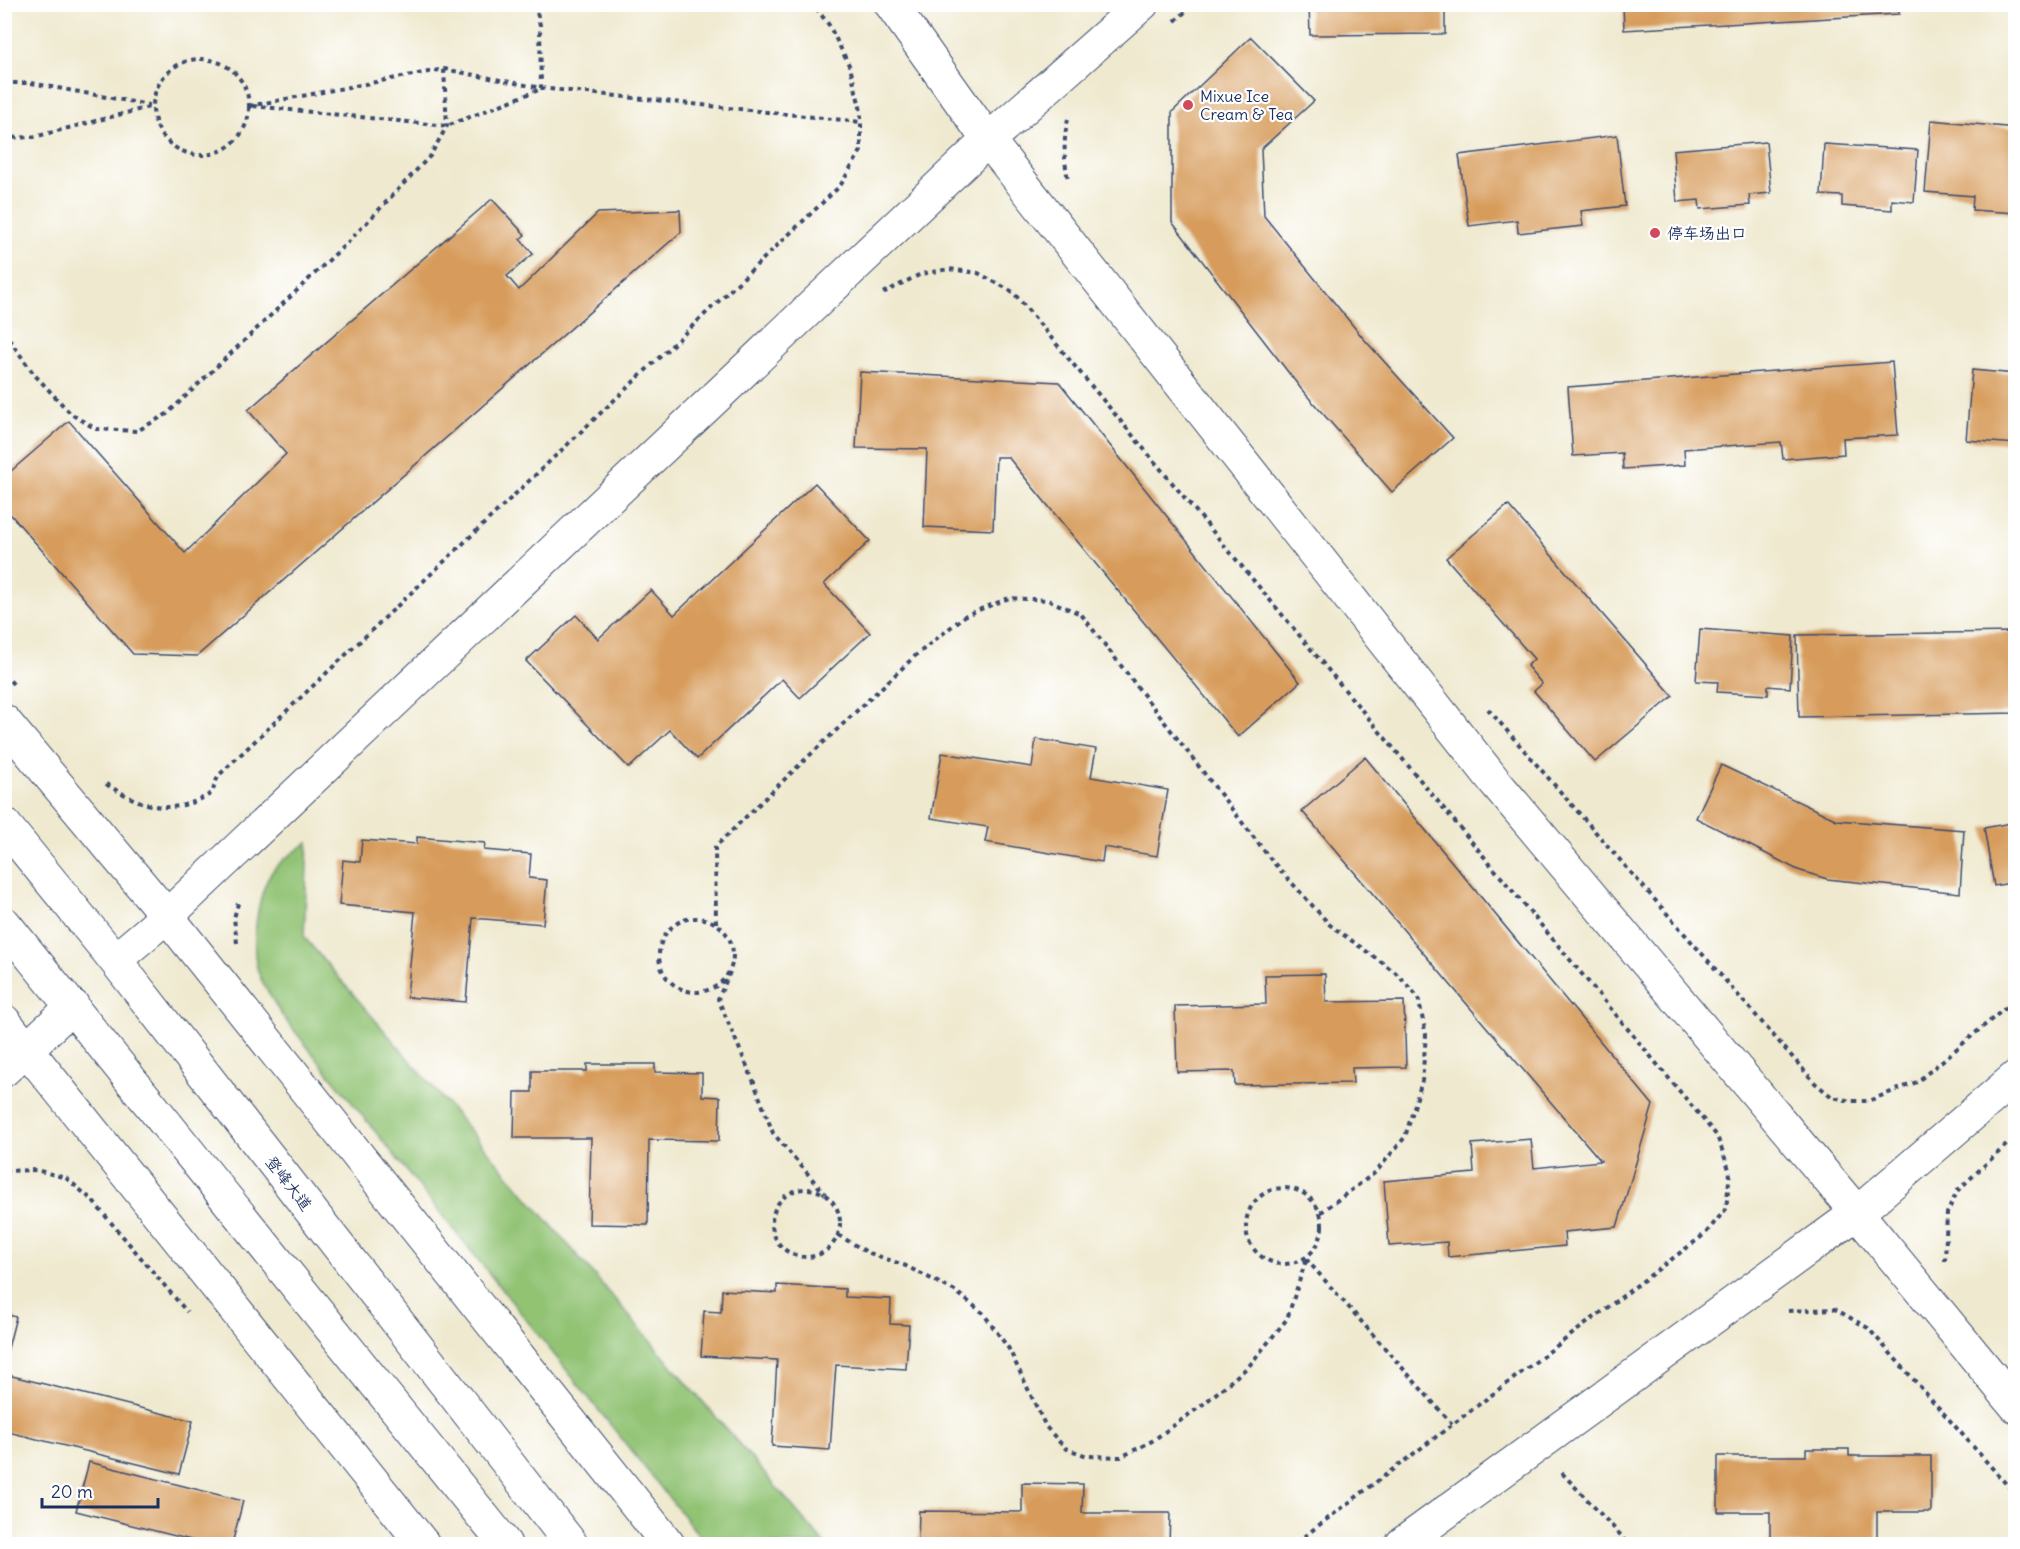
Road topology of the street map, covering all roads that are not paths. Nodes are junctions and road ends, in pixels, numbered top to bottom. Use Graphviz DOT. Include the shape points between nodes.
graph roads {
  1 [pos="891,4"];
  2 [pos="1142,4"];
  3 [pos="988,140"];
  4 [pos="4,721"];
  5 [pos="4,824"];
  6 [pos="167,916"];
  7 [pos="4,923"];
  8 [pos="115,960"];
  9 [pos="73,1006"];
  10 [pos="4,1021"];
  11 [pos="16,1059"];
  12 [pos="2016,1077"];
  13 [pos="1857,1213"];
  14 [pos="2016,1406"];
  15 [pos="423,1545"];
  16 [pos="505,1545"];
  17 [pos="571,1545"];
  18 [pos="668,1545"];
  19 [pos="1402,1545"];
  1 -- 3 [label="street"];
  2 -- 3 [label="street"];
  3 -- 6 [label="street"];
  3 -- 13 [label="street" via="1496,783"];
  4 -- 6 [label="street"];
  5 -- 8 [label="street, 登峰大道"];
  6 -- 8 [label="street"];
  6 -- 18 [label="street"];
  7 -- 9 [label="street"];
  8 -- 17 [label="street, 登峰大道"];
  9 -- 11 [label="street"];
  9 -- 16 [label="street"];
  10 -- 11 [label="street"];
  11 -- 15 [label="street"];
  12 -- 13 [label="street"];
  13 -- 14 [label="street"];
  13 -- 19 [label="street"];
}
